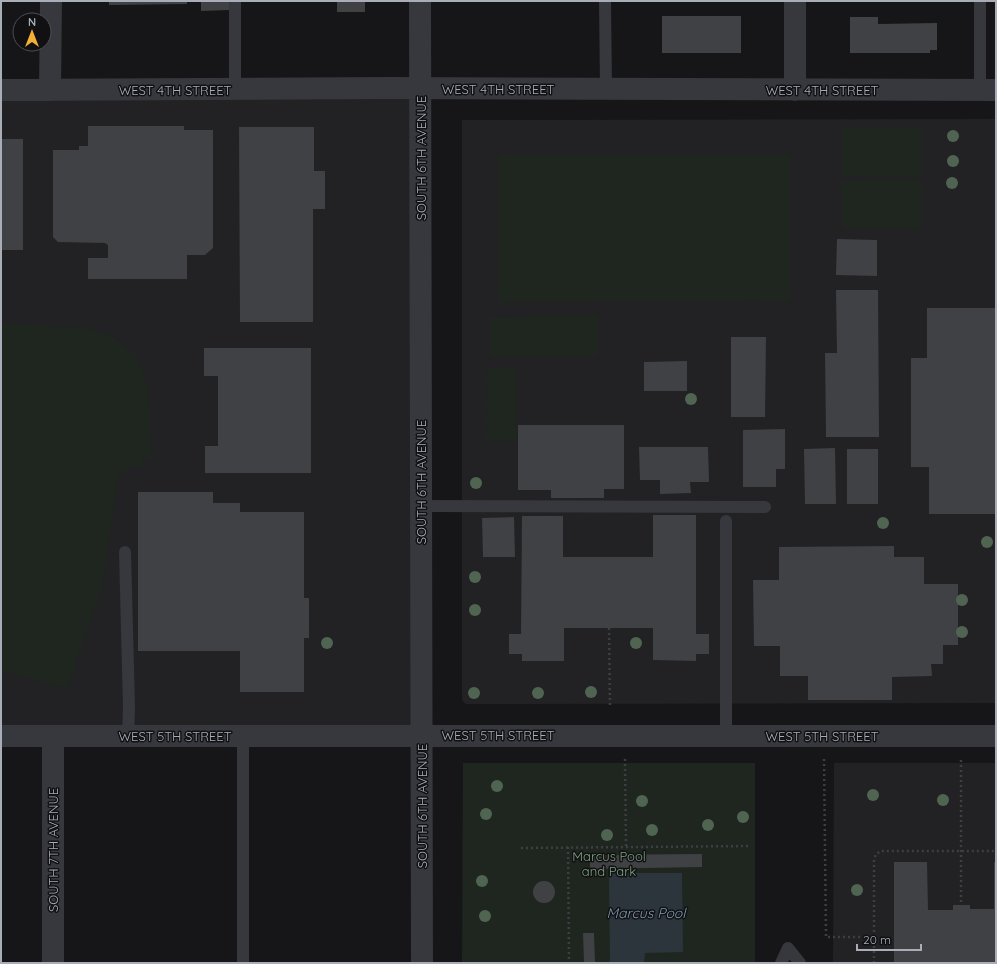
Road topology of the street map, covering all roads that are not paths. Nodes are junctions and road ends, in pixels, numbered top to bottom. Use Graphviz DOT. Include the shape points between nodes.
graph roads {
  1 [pos="51,1"];
  2 [pos="235,1"];
  3 [pos="420,1"];
  4 [pos="605,1"];
  5 [pos="795,1"];
  6 [pos="980,1"];
  7 [pos="420,88"];
  8 [pos="235,89"];
  9 [pos="1,90"];
  10 [pos="50,90"];
  11 [pos="606,90"];
  12 [pos="795,90"];
  13 [pos="988,90"];
  14 [pos="421,506"];
  15 [pos="765,507"];
  16 [pos="726,521"];
  17 [pos="125,552"];
  18 [pos="421,735"];
  19 [pos="726,735"];
  20 [pos="1,736"];
  21 [pos="53,736"];
  22 [pos="128,736"];
  23 [pos="243,736"];
  24 [pos="996,736"];
  25 [pos="53,963"];
  26 [pos="243,963"];
  27 [pos="422,963"];
  28 [pos="781,963"];
  29 [pos="800,963"];
  1 -- 10 [label="street"];
  2 -- 8 [label="lane"];
  3 -- 7 [label="street, SOUTH 6TH AVENUE"];
  4 -- 11 [label="lane"];
  5 -- 12 [label="street"];
  6 -- 13 [label="lane"];
  7 -- 8 [label="street, WEST 4TH STREET"];
  7 -- 11 [label="street, WEST 4TH STREET"];
  7 -- 14 [label="street, SOUTH 6TH AVENUE"];
  8 -- 10 [label="street, WEST 4TH STREET"];
  9 -- 10 [label="street, WEST 4TH STREET"];
  11 -- 12 [label="street, WEST 4TH STREET"];
  12 -- 13 [label="street, WEST 4TH STREET"];
  14 -- 15 [label="lane"];
  14 -- 18 [label="street, SOUTH 6TH AVENUE"];
  16 -- 19 [label="lane"];
  17 -- 22 [label="lane"];
  18 -- 19 [label="street, WEST 5TH STREET"];
  18 -- 23 [label="street, WEST 5TH STREET"];
  18 -- 27 [label="street, SOUTH 6TH AVENUE"];
  19 -- 24 [label="street, WEST 5TH STREET"];
  20 -- 21 [label="street, WEST 5TH STREET"];
  21 -- 22 [label="street, WEST 5TH STREET"];
  21 -- 25 [label="street, SOUTH 7TH AVENUE"];
  22 -- 23 [label="street, WEST 5TH STREET"];
  23 -- 26 [label="lane"];
  28 -- 29 [label="lane" via="788,948"];
}
